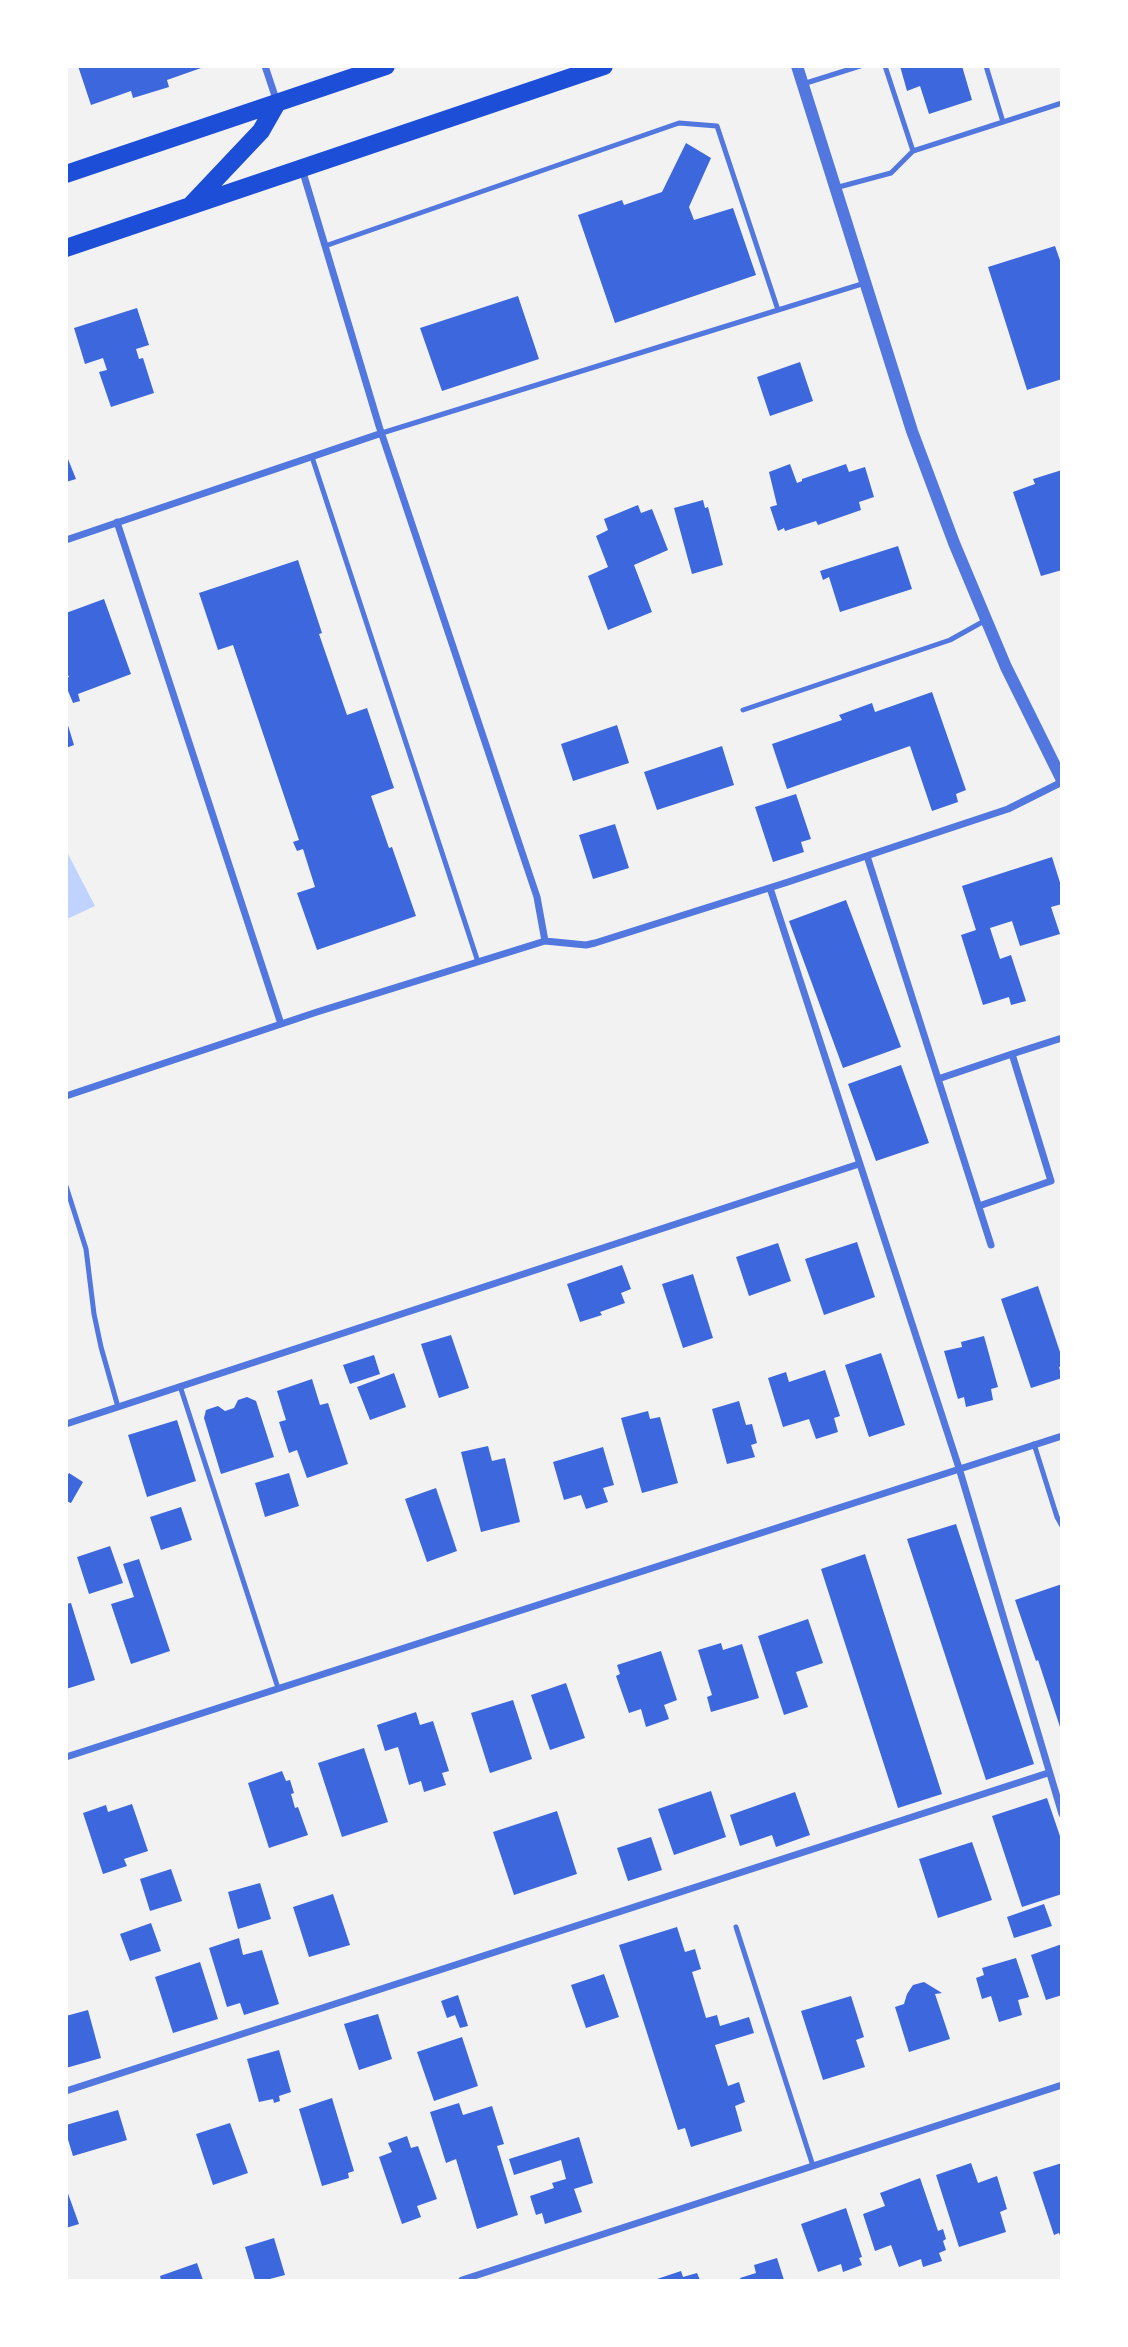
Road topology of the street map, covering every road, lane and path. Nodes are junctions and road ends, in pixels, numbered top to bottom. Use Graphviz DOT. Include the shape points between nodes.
graph roads {
  1 [pos="265,66"];
  2 [pos="386,66"];
  3 [pos="604,66"];
  4 [pos="797,66"];
  5 [pos="860,66"];
  6 [pos="885,66"];
  7 [pos="986,66"];
  8 [pos="802,85"];
  9 [pos="277,103"];
  10 [pos="1062,103"];
  11 [pos="1003,121"];
  12 [pos="913,151"];
  13 [pos="302,169"];
  14 [pos="66,174"];
  15 [pos="835,188"];
  16 [pos="190,206"];
  17 [pos="325,246"];
  18 [pos="66,248"];
  19 [pos="865,283"];
  20 [pos="778,310"];
  21 [pos="382,433"];
  22 [pos="312,457"];
  23 [pos="117,522"];
  24 [pos="66,540"];
  25 [pos="986,620"];
  26 [pos="743,710"];
  27 [pos="1062,781"];
  28 [pos="867,856"];
  29 [pos="770,888"];
  30 [pos="545,941"];
  31 [pos="478,962"];
  32 [pos="281,1024"];
  33 [pos="1062,1038"];
  34 [pos="1012,1054"];
  35 [pos="938,1079"];
  36 [pos="66,1096"];
  37 [pos="859,1164"];
  38 [pos="66,1186"];
  39 [pos="979,1206"];
  40 [pos="991,1245"];
  41 [pos="180,1386"];
  42 [pos="118,1407"];
  43 [pos="66,1424"];
  44 [pos="1062,1436"];
  45 [pos="1034,1444"];
  46 [pos="958,1468"];
  47 [pos="1062,1526"];
  48 [pos="278,1688"];
  49 [pos="66,1757"];
  50 [pos="1048,1773"];
  51 [pos="1062,1814"];
  52 [pos="736,1927"];
  53 [pos="1062,2085"];
  54 [pos="66,2091"];
  55 [pos="813,2166"];
  56 [pos="462,2280"];
  1 -- 9 [label="street"];
  2 -- 9 [label="main road"];
  3 -- 13 [label="main road"];
  4 -- 8 [label="street"];
  5 -- 8 [label="lane"];
  6 -- 12 [label="lane"];
  7 -- 11 [label="lane"];
  8 -- 15 [label="street"];
  9 -- 14 [label="main road"];
  9 -- 16 [label="main road" via="261,131"];
  10 -- 11 [label="lane"];
  11 -- 12 [label="lane"];
  12 -- 15 [label="lane" via="891,173"];
  13 -- 16 [label="main road"];
  13 -- 17 [label="street"];
  15 -- 19 [label="street"];
  16 -- 18 [label="main road"];
  17 -- 20 [label="lane" via="679,123 717,126"];
  17 -- 21 [label="street"];
  19 -- 20 [label="lane"];
  19 -- 25 [label="street" via="912,432"];
  20 -- 21 [label="lane"];
  21 -- 22 [label="street"];
  21 -- 30 [label="street" via="537,897"];
  22 -- 23 [label="street"];
  22 -- 31 [label="lane"];
  23 -- 24 [label="street"];
  23 -- 32 [label="street"];
  25 -- 26 [label="lane" via="950,640"];
  25 -- 27 [label="street"];
  27 -- 28 [label="street" via="1008,809"];
  28 -- 29 [label="street"];
  28 -- 35 [label="street"];
  29 -- 30 [label="street" via="595,943"];
  29 -- 37 [label="street"];
  30 -- 31 [label="street"];
  31 -- 32 [label="street"];
  32 -- 36 [label="street"];
  33 -- 34 [label="street"];
  34 -- 35 [label="street"];
  34 -- 39 [label="street" via="1051,1181"];
  35 -- 39 [label="street"];
  37 -- 41 [label="street"];
  37 -- 46 [label="street"];
  38 -- 42 [label="lane" via="86,1249 96,1325"];
  39 -- 40 [label="street"];
  41 -- 42 [label="street"];
  41 -- 48 [label="lane"];
  42 -- 43 [label="street"];
  44 -- 45 [label="street"];
  45 -- 46 [label="street"];
  45 -- 47 [label="lane"];
  46 -- 48 [label="street"];
  46 -- 50 [label="street"];
  48 -- 49 [label="street"];
  50 -- 51 [label="street"];
  50 -- 54 [label="street"];
  52 -- 55 [label="lane"];
  53 -- 55 [label="street"];
  55 -- 56 [label="street"];
}
